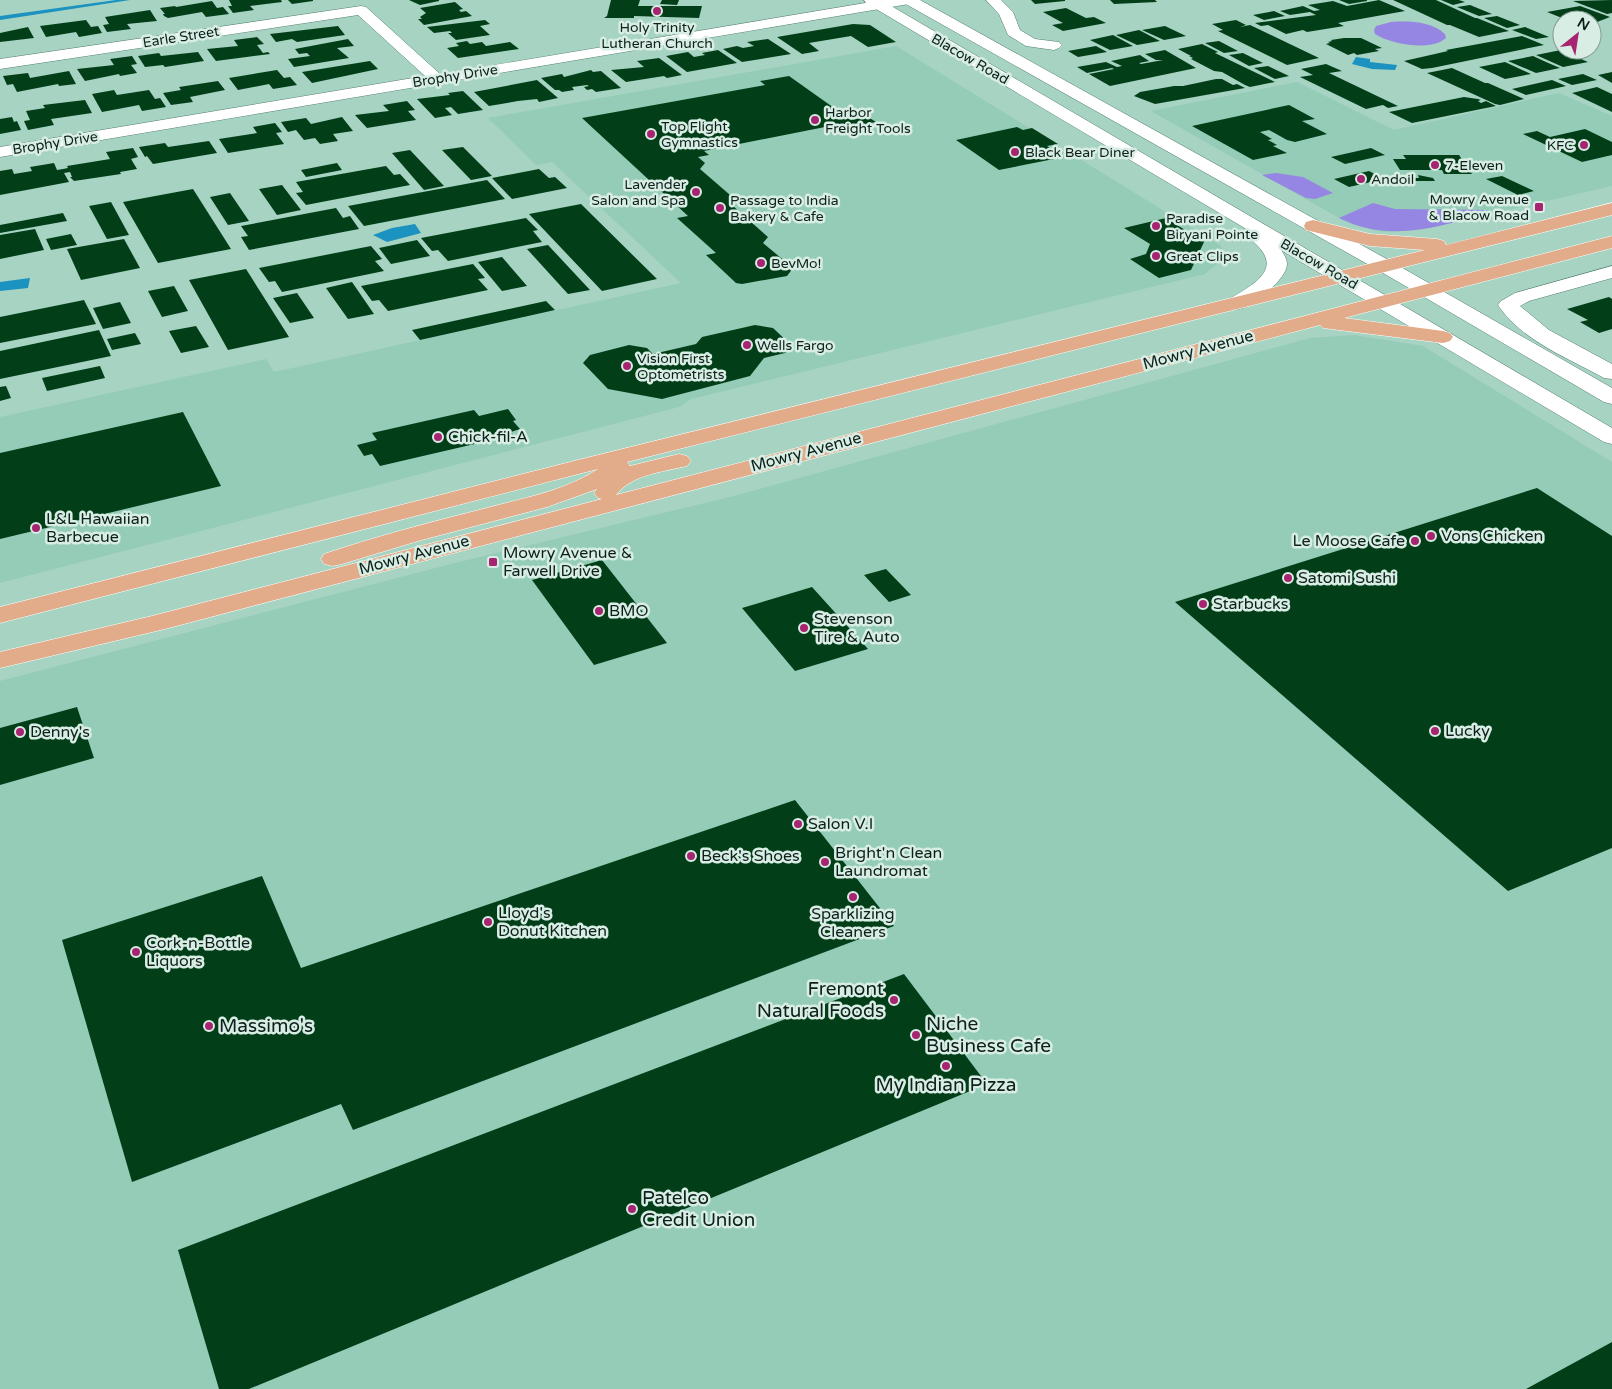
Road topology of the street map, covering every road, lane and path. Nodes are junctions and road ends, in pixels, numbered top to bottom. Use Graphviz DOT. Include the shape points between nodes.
graph roads {
  1 [pos="807,0"];
  2 [pos="909,0"];
  3 [pos="993,0"];
  4 [pos="876,3"];
  5 [pos="827,15"];
  6 [pos="1054,44"];
  7 [pos="0,64"];
  8 [pos="437,79"];
  9 [pos="0,152"];
  10 [pos="1612,209"];
  11 [pos="1229,211"];
  12 [pos="1313,226"];
  13 [pos="1612,242"];
  14 [pos="1466,246"];
  15 [pos="1386,266"];
  16 [pos="1612,272"];
  17 [pos="1342,277"];
  18 [pos="1427,291"];
  19 [pos="1384,302"];
  20 [pos="1237,303"];
  21 [pos="1301,324"];
  22 [pos="1443,337"];
  23 [pos="1612,373"];
  24 [pos="947,376"];
  25 [pos="1612,398"];
  26 [pos="1612,437"];
  27 [pos="615,458"];
  28 [pos="605,505"];
  29 [pos="218,606"];
  30 [pos="0,615"];
  31 [pos="27,654"];
  32 [pos="0,660"];
  33 [pos="0,667"];
  1 -- 5 [label="main road"];
  2 -- 4 [label="main road, Brophy Drive"];
  2 -- 12 [label="main road, Blacow Road"];
  3 -- 6 [label="main road" via="1006,12 1013,32 1031,43"];
  4 -- 5 [label="main road, Brophy Drive"];
  4 -- 11 [label="main road, Blacow Road"];
  5 -- 8 [label="main road, Brophy Drive"];
  7 -- 8 [label="main road, Earle Street" via="361,10"];
  8 -- 9 [label="main road, Brophy Drive"];
  10 -- 14 [label="main road"];
  11 -- 17 [label="main road, Blacow Road"];
  11 -- 20 [label="main road" via="1275,252 1278,262 1277,271 1268,283"];
  12 -- 14 [label="main road" via="1370,240"];
  12 -- 15 [label="main road, Blacow Road"];
  13 -- 18 [label="main road, Mowry Avenue"];
  14 -- 15 [label="main road"];
  15 -- 17 [label="main road"];
  15 -- 18 [label="main road, Blacow Road"];
  16 -- 23 [label="main road" via="1522,297 1508,305 1515,316 1548,338"];
  17 -- 19 [label="main road, Blacow Road"];
  17 -- 20 [label="main road"];
  18 -- 19 [label="main road, Mowry Avenue"];
  18 -- 25 [label="main road, Blacow Road"];
  19 -- 21 [label="main road, Mowry Avenue"];
  19 -- 22 [label="main road, Blacow Road"];
  20 -- 24 [label="main road"];
  21 -- 22 [label="main road" via="1358,325"];
  21 -- 28 [label="main road, Mowry Avenue"];
  22 -- 26 [label="main road, Blacow Road"];
  24 -- 27 [label="main road"];
  24 -- 28 [label="main road" via="810,427 631,474 608,490"];
  27 -- 29 [label="main road" via="618,466 608,474 561,496 374,545"];
  27 -- 30 [label="main road"];
  28 -- 29 [label="main road, Mowry Avenue"];
  29 -- 31 [label="main road, Mowry Avenue"];
  31 -- 32 [label="main road, Mowry Avenue"];
  31 -- 33 [label="main road"];
}
